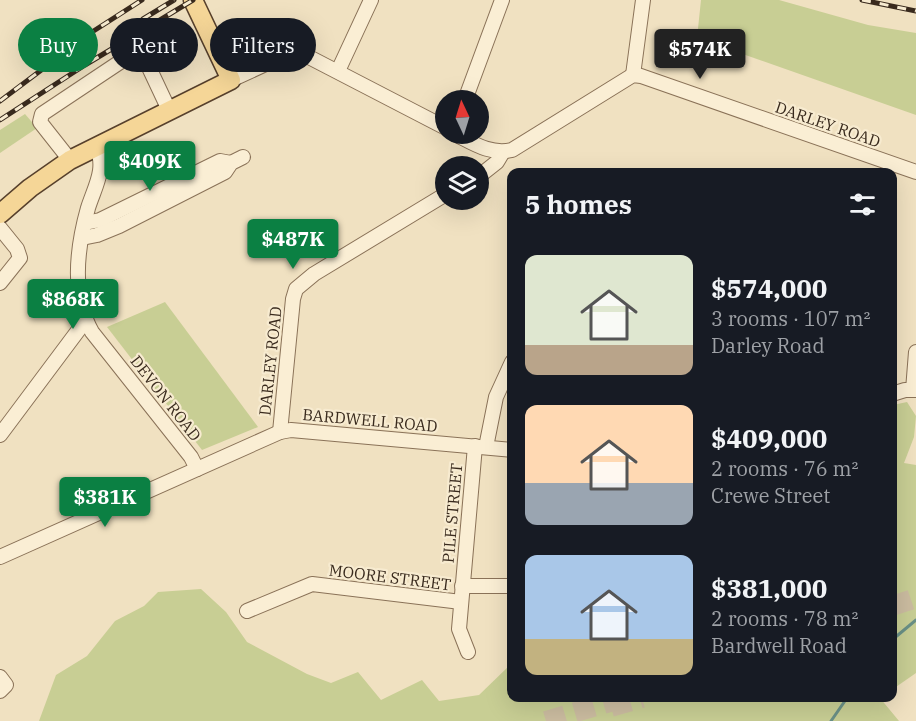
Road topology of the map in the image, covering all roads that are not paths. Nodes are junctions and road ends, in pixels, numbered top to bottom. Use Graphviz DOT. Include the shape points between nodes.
graph roads {
  1 [pos="370,0"];
  2 [pos="502,0"];
  3 [pos="643,0"];
  4 [pos="195,3"];
  5 [pos="338,71"];
  6 [pos="633,75"];
  7 [pos="231,80"];
  8 [pos="469,90"];
  9 [pos="169,110"];
  10 [pos="435,122"];
  11 [pos="474,144"];
  12 [pos="96,146"];
  13 [pos="486,150"];
  14 [pos="503,152"];
  15 [pos="483,156"];
  16 [pos="69,160"];
  17 [pos="489,168"];
  18 [pos="916,172"];
  19 [pos="435,200"];
  20 [pos="0,214"];
  21 [pos="85,223"];
  22 [pos="0,228"];
  23 [pos="82,238"];
  24 [pos="0,284"];
  25 [pos="86,320"];
  26 [pos="916,352"];
  27 [pos="507,373"];
  28 [pos="915,390"];
  29 [pos="897,392"];
  30 [pos="280,432"];
  31 [pos="0,435"];
  32 [pos="480,446"];
  33 [pos="507,449"];
  34 [pos="197,469"];
  35 [pos="0,557"];
  36 [pos="462,586"];
  37 [pos="507,586"];
  38 [pos="461,602"];
  39 [pos="248,611"];
  40 [pos="468,652"];
  41 [pos="0,677"];
  42 [pos="0,692"];
  1 -- 5 [label="street"];
  2 -- 8 [label="street"];
  3 -- 6 [label="street"];
  4 -- 7 [label="main road"];
  5 -- 7 [label="street" via="294,54"];
  5 -- 10 [label="street"];
  6 -- 14 [label="street" via="521,145"];
  6 -- 18 [label="street, DARLEY ROAD"];
  7 -- 9 [label="main road"];
  9 -- 12 [label="main road"];
  9 -- 16 [label="street" via="145,59 138,54 129,56 42,114 40,122"];
  11 -- 13 [label="street"];
  12 -- 16 [label="main road"];
  12 -- 21 [label="street, DEVON ROAD" via="102,168"];
  13 -- 14 [label="street"];
  13 -- 15 [label="street"];
  14 -- 17 [label="street"];
  16 -- 20 [label="main road"];
  19 -- 30 [label="street, DARLEY ROAD" via="296,289"];
  21 -- 23 [label="street, DEVON ROAD"];
  21 -- 23 [label="street" via="100,220 220,161 237,160 225,172 162,205 119,226"];
  22 -- 24 [label="street" via="20,258"];
  23 -- 25 [label="street, DEVON ROAD" via="78,283"];
  25 -- 31 [label="street"];
  25 -- 34 [label="street, DEVON ROAD"];
  26 -- 28 [label="street"];
  27 -- 32 [label="street, PILE STREET"];
  28 -- 29 [label="street"];
  30 -- 32 [label="street, BARDWELL ROAD" via="301,429"];
  30 -- 34 [label="street, BARDWELL ROAD"];
  32 -- 33 [label="street, BARDWELL ROAD"];
  32 -- 36 [label="street, PILE STREET"];
  34 -- 35 [label="street, BARDWELL ROAD"];
  36 -- 37 [label="street"];
  36 -- 38 [label="street, PILE STREET"];
  38 -- 39 [label="street, MOORE STREET" via="312,584"];
  38 -- 40 [label="street, PILE STREET" via="459,629"];
  41 -- 42 [label="street" via="6,685"];
}
